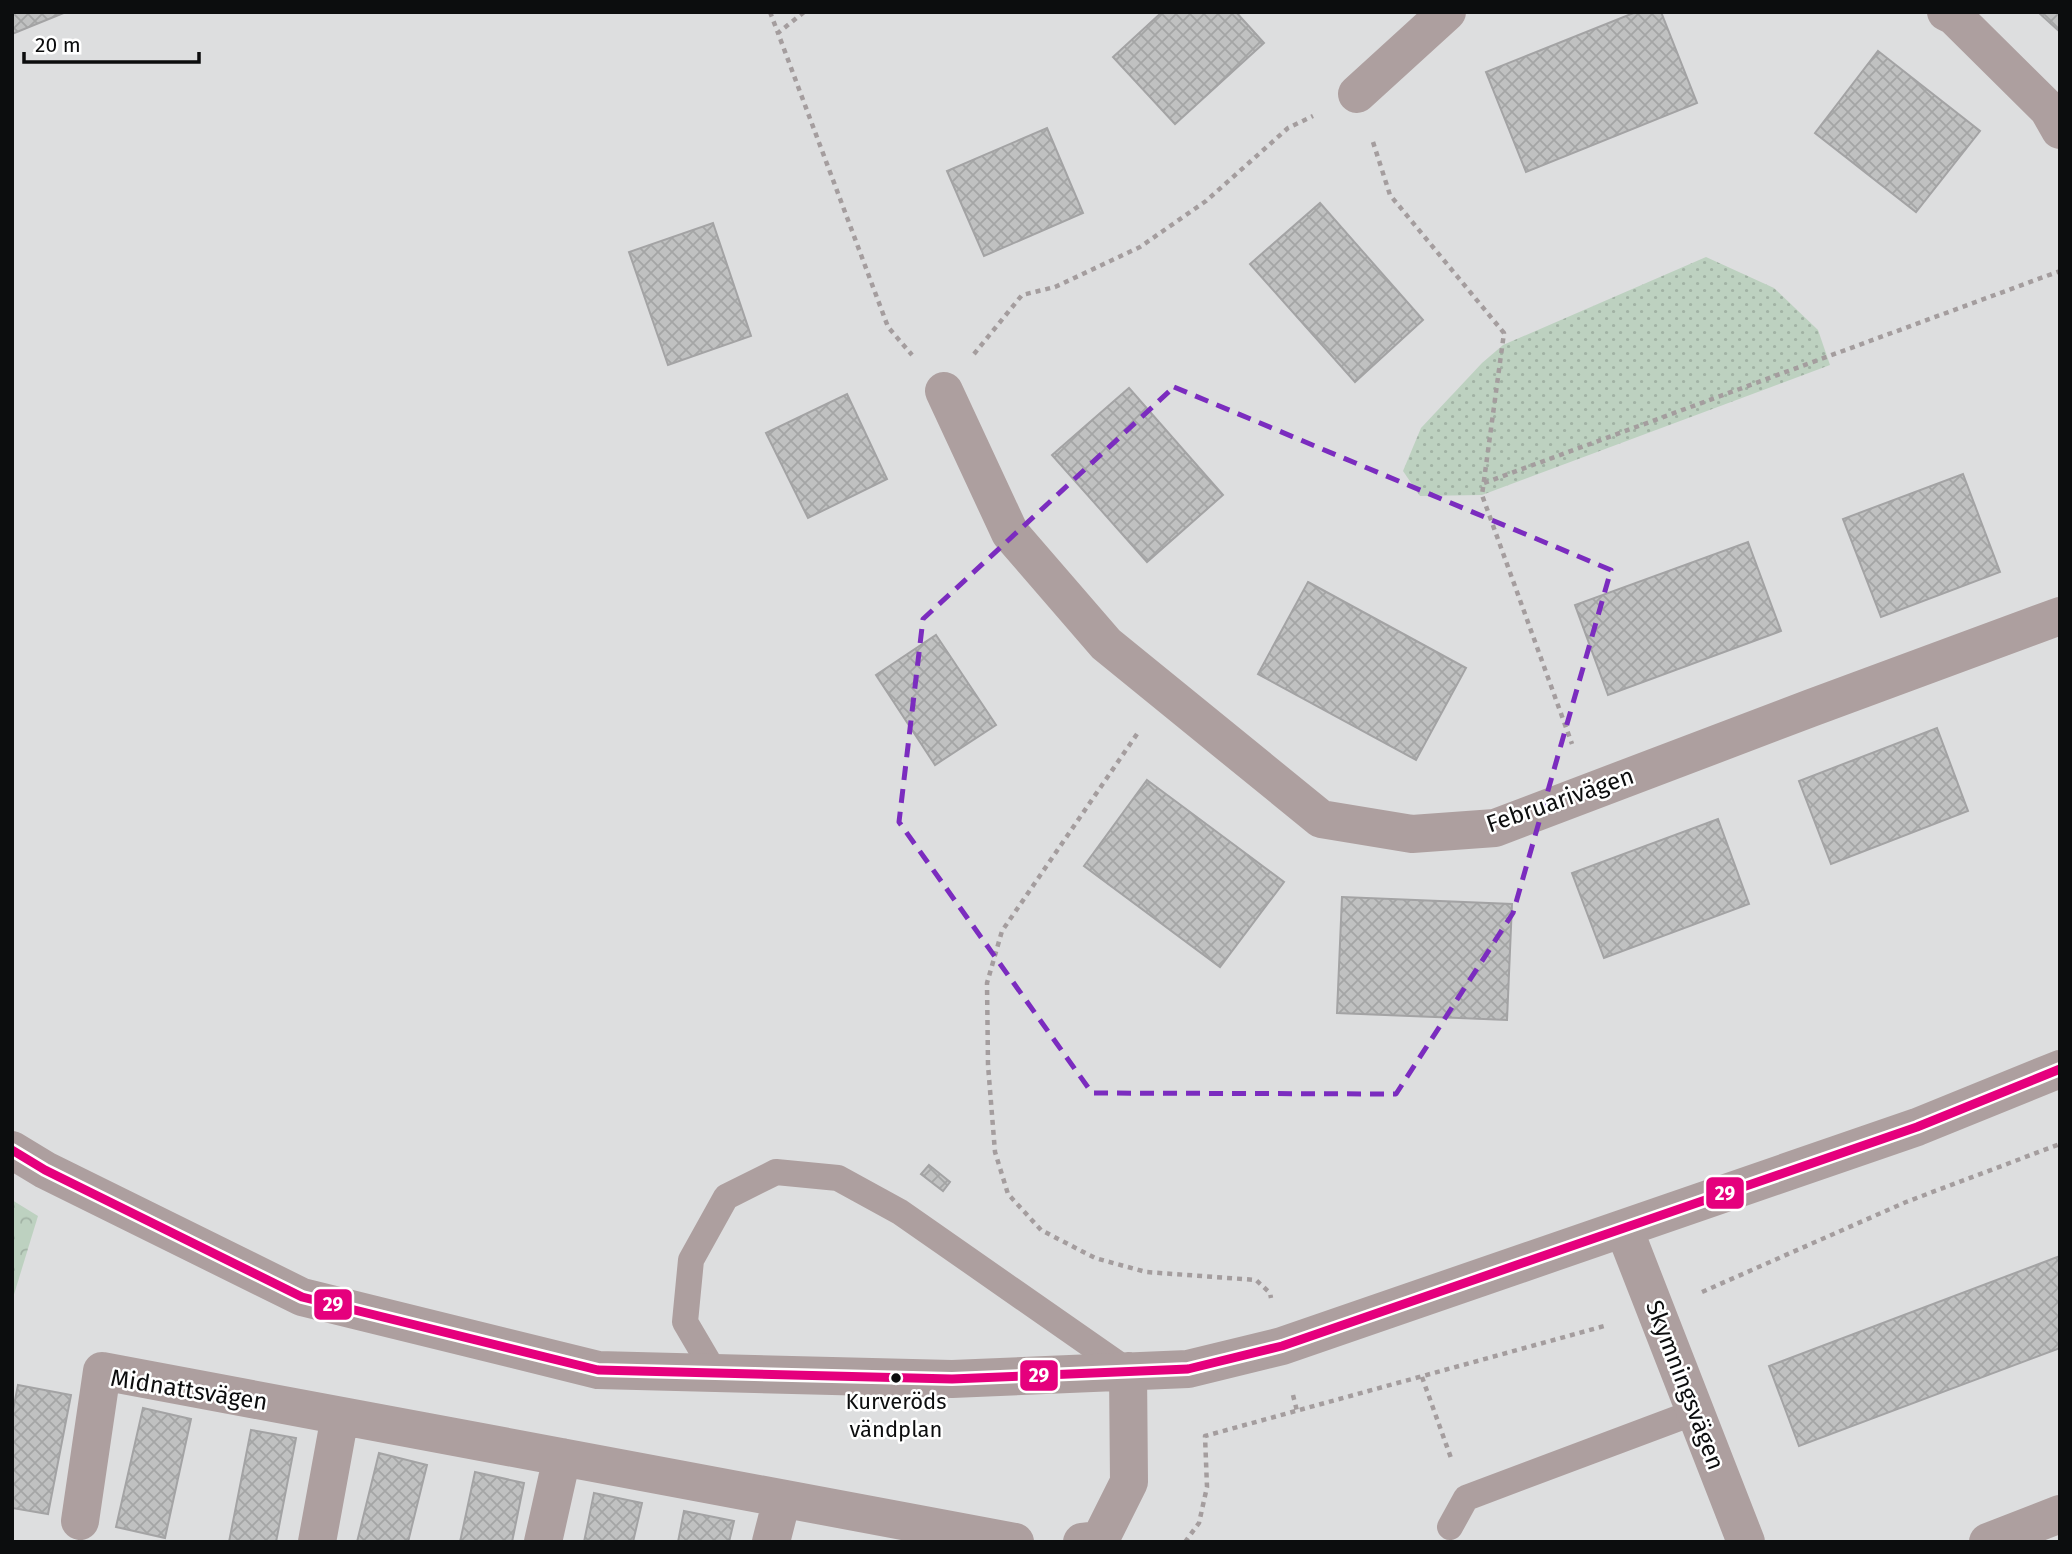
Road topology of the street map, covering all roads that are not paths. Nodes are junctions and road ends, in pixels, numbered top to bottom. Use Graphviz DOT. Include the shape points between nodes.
graph roads {
  1 [pos="1447,12"];
  2 [pos="1946,12"];
  3 [pos="1357,94"];
  4 [pos="2060,130"];
  5 [pos="944,391"];
  6 [pos="2060,616"];
  7 [pos="2060,1069"];
  8 [pos="12,1150"];
  9 [pos="1624,1229"];
  10 [pos="1128,1371"];
  11 [pos="715,1373"];
  12 [pos="1695,1412"];
  13 [pos="340,1416"];
  14 [pos="562,1457"];
  15 [pos="782,1499"];
  16 [pos="80,1521"];
  17 [pos="2052,1525"];
  18 [pos="1450,1527"];
  19 [pos="317,1542"];
  20 [pos="543,1542"];
  21 [pos="771,1542"];
  22 [pos="1015,1542"];
  23 [pos="1082,1542"];
  24 [pos="1746,1542"];
  25 [pos="1987,1542"];
  1 -- 3 [label="street"];
  2 -- 4 [label="street" via="2048,109"];
  5 -- 6 [label="street, Februarivägen" via="1010,533 1106,644 1321,819 1412,834 1495,828"];
  7 -- 9 [label="street" via="1917,1126"];
  8 -- 11 [label="street" via="45,1171 302,1297 598,1370"];
  9 -- 10 [label="street" via="1282,1346 1188,1369"];
  9 -- 12 [label="street, Skymningsvägen"];
  10 -- 11 [label="street" via="952,1379"];
  10 -- 11 [label="lane" via="900,1212 838,1178 776,1172 726,1196 691,1260 685,1322"];
  10 -- 23 [label="street" via="1129,1482 1100,1540"];
  12 -- 18 [label="lane" via="1466,1498"];
  12 -- 24 [label="street, Skymningsvägen"];
  13 -- 14 [label="street, Midnattsvägen"];
  13 -- 16 [label="street, Midnattsvägen" via="102,1371"];
  13 -- 19 [label="street"];
  14 -- 15 [label="street, Midnattsvägen"];
  14 -- 20 [label="street"];
  15 -- 21 [label="street"];
  15 -- 22 [label="street, Midnattsvägen"];
  17 -- 25 [label="street"];
}
